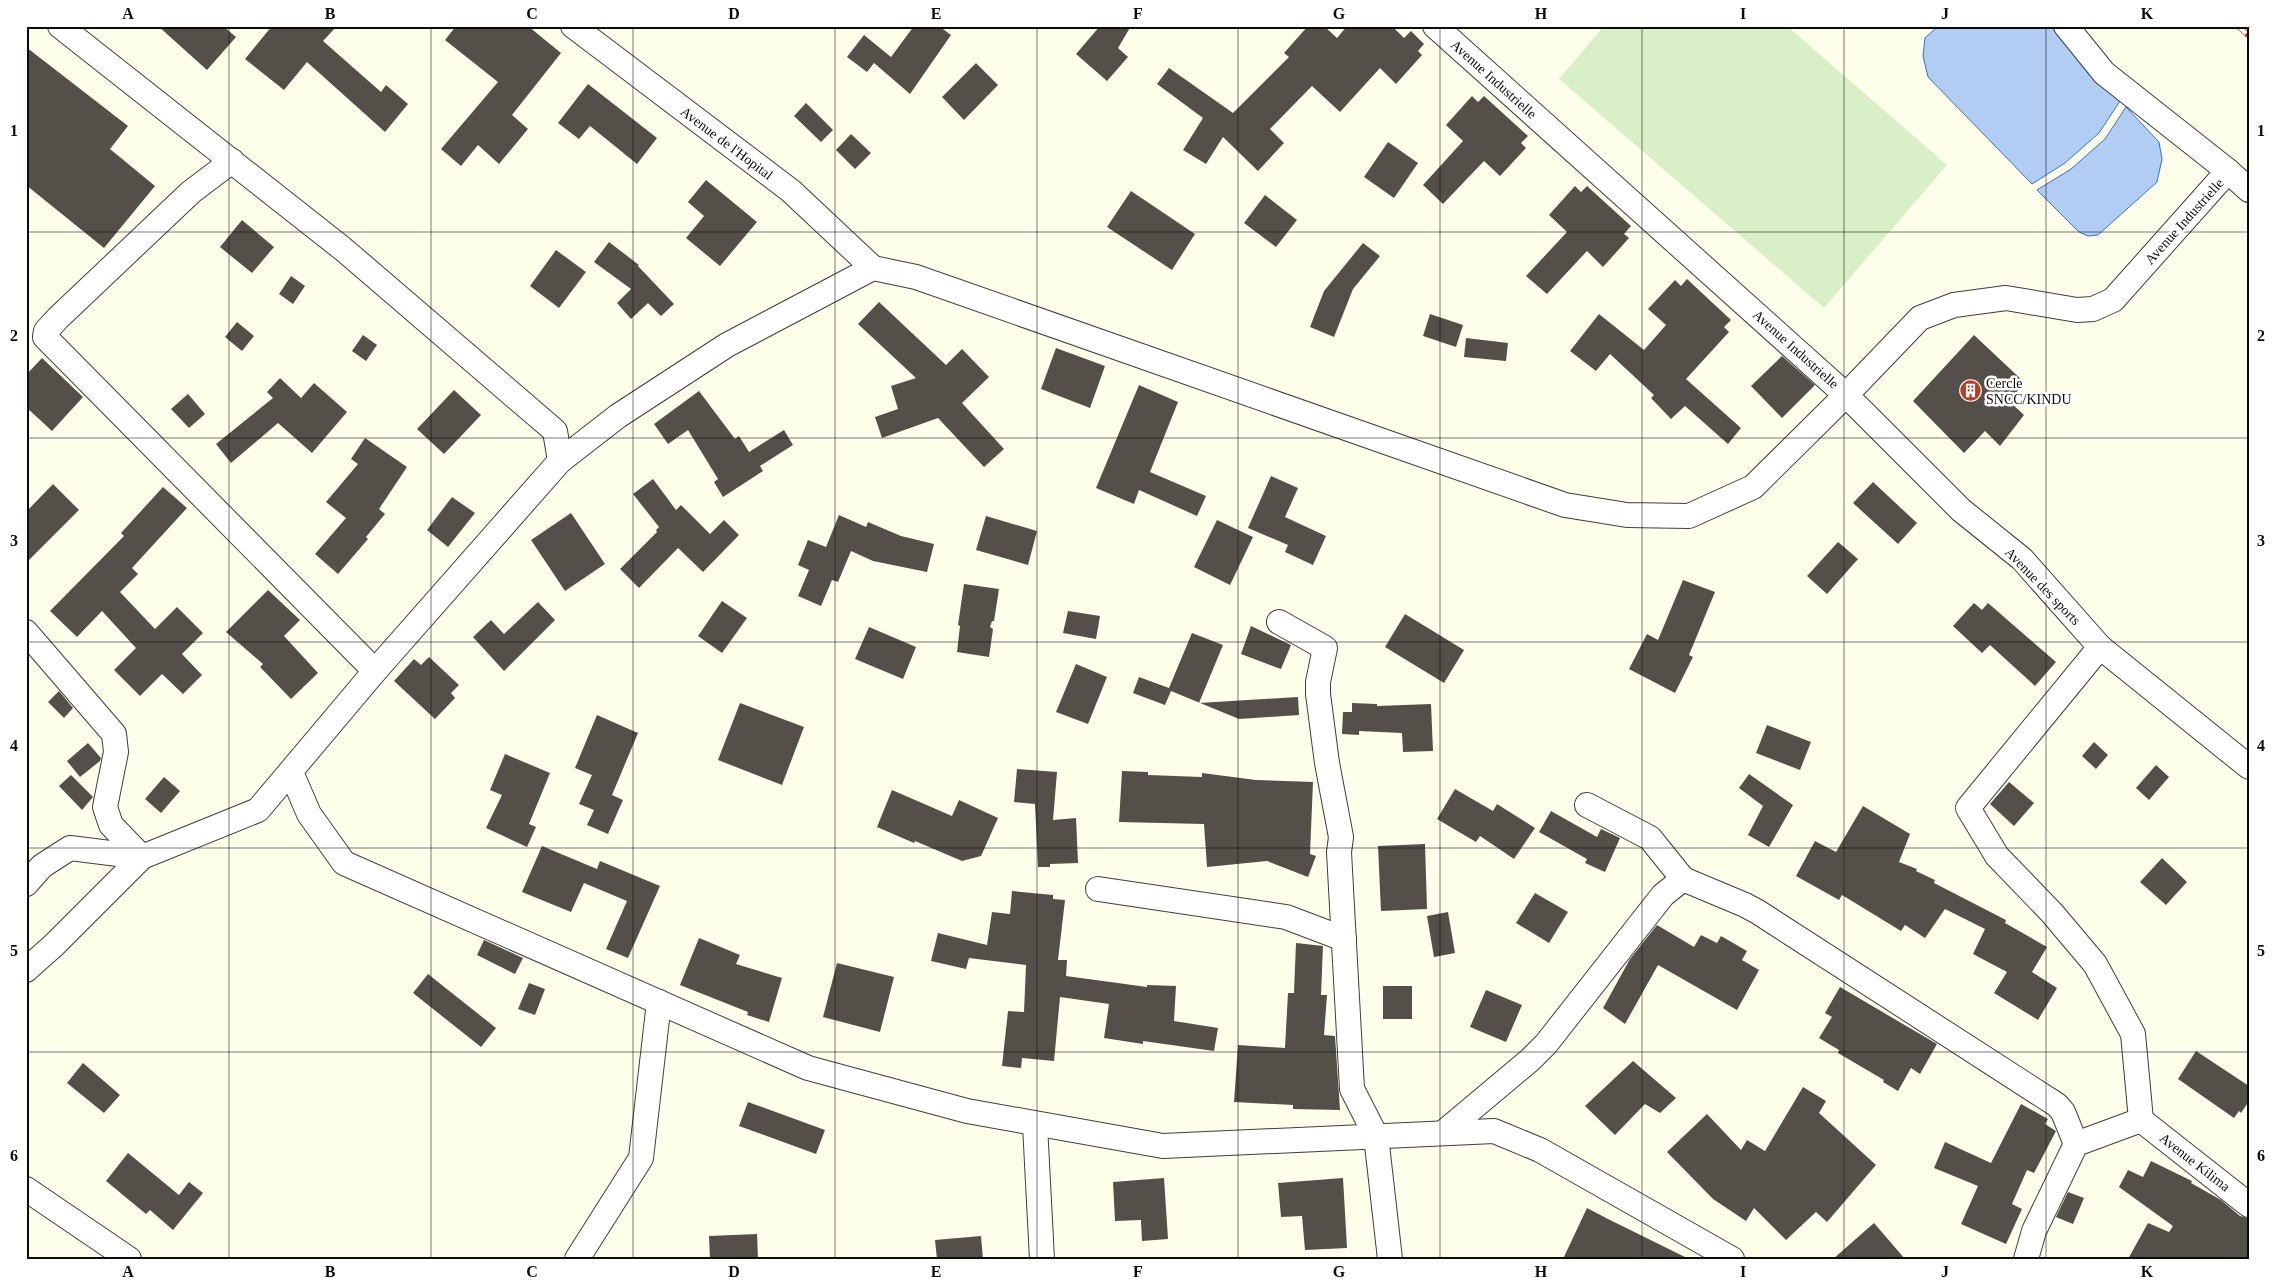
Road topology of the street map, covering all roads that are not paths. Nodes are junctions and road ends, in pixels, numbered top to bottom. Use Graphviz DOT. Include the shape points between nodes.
graph roads {
  1 [pos="60,26"];
  2 [pos="573,26"];
  3 [pos="1435,26"];
  4 [pos="2066,26"];
  5 [pos="232,162"];
  6 [pos="2228,171"];
  7 [pos="2249,190"];
  8 [pos="873,268"];
  9 [pos="1846,395"];
  10 [pos="560,461"];
  11 [pos="1279,622"];
  12 [pos="26,632"];
  13 [pos="2100,647"];
  14 [pos="375,671"];
  15 [pos="2249,768"];
  16 [pos="291,772"];
  17 [pos="1587,805"];
  18 [pos="142,857"];
  19 [pos="1683,879"];
  20 [pos="26,884"];
  21 [pos="1098,889"];
  22 [pos="1344,939"];
  23 [pos="26,970"];
  24 [pos="659,1002"];
  25 [pos="2140,1120"];
  26 [pos="1035,1125"];
  27 [pos="1443,1133"];
  28 [pos="1376,1136"];
  29 [pos="2076,1144"];
  30 [pos="26,1189"];
  31 [pos="2249,1205"];
  32 [pos="129,1259"];
  33 [pos="577,1259"];
  34 [pos="1042,1259"];
  35 [pos="1390,1259"];
  36 [pos="1732,1259"];
  37 [pos="2026,1259"];
  1 -- 5 [label="street"];
  2 -- 8 [label="street, Avenue de l'Hopital" via="791,191"];
  3 -- 9 [label="street, Avenue Industrielle"];
  4 -- 6 [label="street" via="2104,73"];
  5 -- 10 [label="street" via="343,249 555,431"];
  5 -- 14 [label="street" via="191,192 58,318 46,331 45,337"];
  6 -- 7 [label="street, Avenue Industrielle"];
  6 -- 9 [label="street, Avenue Industrielle" via="2113,300 2093,309 2077,310 2006,298 1954,305 1920,318"];
  8 -- 9 [label="street" via="916,277 1565,505 1627,515 1690,516 1753,487"];
  8 -- 10 [label="street" via="727,345 618,416"];
  9 -- 13 [label="street, Avenue des sports" via="1961,510 2022,559"];
  10 -- 14 [label="street"];
  11 -- 22 [label="street" via="1325,648 1318,694 1341,837"];
  12 -- 18 [label="street" via="114,734 116,752 105,807 111,825"];
  13 -- 15 [label="street, Avenue des sports"];
  13 -- 25 [label="street" via="1968,808 1997,856 2095,964 2133,1034"];
  14 -- 16 [label="street"];
  16 -- 18 [label="street" via="258,810"];
  16 -- 24 [label="street" via="309,814 344,863"];
  17 -- 19 [label="street" via="1650,838"];
  18 -- 20 [label="street" via="70,848 42,866"];
  18 -- 23 [label="street"];
  19 -- 27 [label="street" via="1663,895 1546,1044"];
  19 -- 29 [label="street" via="1758,912 2057,1105"];
  21 -- 22 [label="street" via="1286,917"];
  22 -- 28 [label="street" via="1352,1089"];
  24 -- 26 [label="street" via="808,1068 966,1111"];
  24 -- 33 [label="street" via="640,1158"];
  25 -- 29 [label="street"];
  25 -- 31 [label="street, Avenue Kilima"];
  26 -- 28 [label="street" via="1163,1146"];
  26 -- 34 [label="street"];
  27 -- 28 [label="street"];
  27 -- 36 [label="street" via="1494,1131 1540,1150"];
  28 -- 35 [label="street"];
  29 -- 37 [label="street" via="2034,1231"];
  30 -- 32 [label="street"];
}
